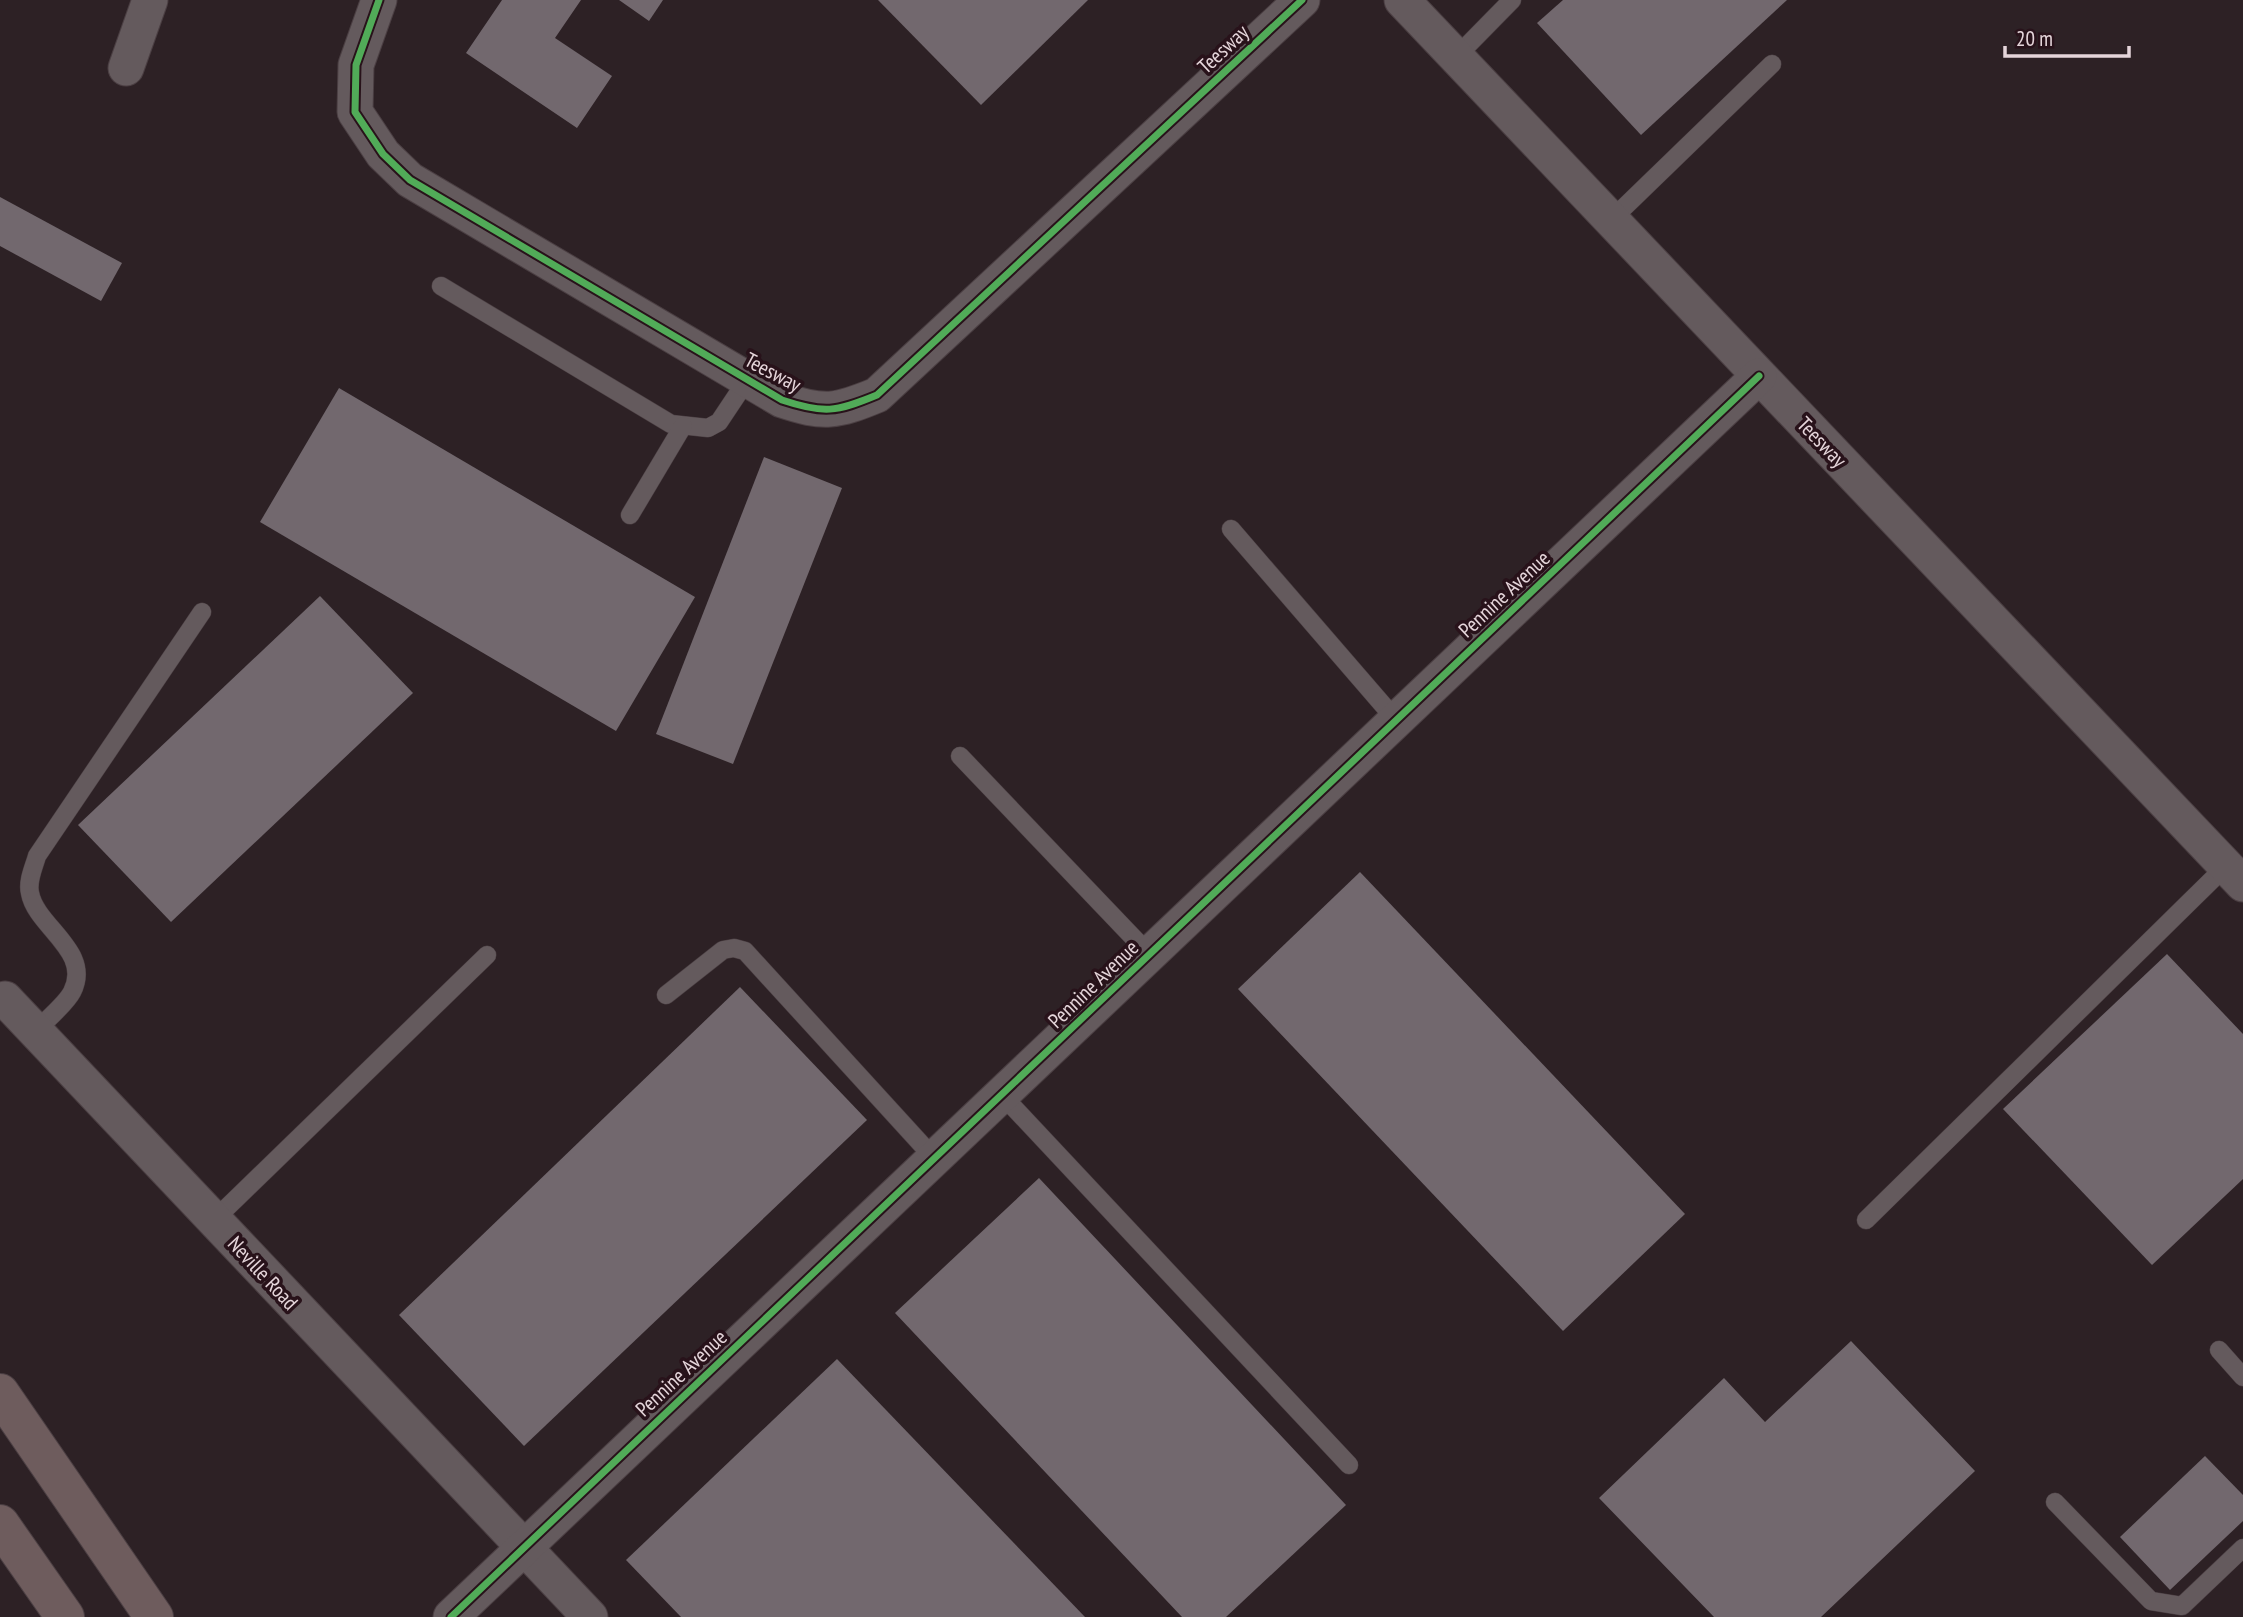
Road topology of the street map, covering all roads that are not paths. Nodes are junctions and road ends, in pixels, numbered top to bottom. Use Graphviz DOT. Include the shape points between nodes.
graph roads {
  1 [pos="150,0"];
  2 [pos="379,0"];
  3 [pos="1302,0"];
  4 [pos="1402,0"];
  5 [pos="1512,0"];
  6 [pos="1456,57"];
  7 [pos="1772,64"];
  8 [pos="126,68"];
  9 [pos="1611,220"];
  10 [pos="441,286"];
  11 [pos="1759,376"];
  12 [pos="747,380"];
  13 [pos="683,426"];
  14 [pos="630,515"];
  15 [pos="1231,529"];
  16 [pos="202,612"];
  17 [pos="1396,720"];
  18 [pos="960,757"];
  19 [pos="2235,875"];
  20 [pos="1149,954"];
  21 [pos="487,955"];
  22 [pos="666,995"];
  23 [pos="5,999"];
  24 [pos="36,1032"];
  25 [pos="1002,1094"];
  26 [pos="934,1157"];
  27 [pos="1866,1220"];
  28 [pos="214,1221"];
  29 [pos="2219,1350"];
  30 [pos="2243,1377"];
  31 [pos="0,1392"];
  32 [pos="1349,1465"];
  33 [pos="2055,1502"];
  34 [pos="0,1524"];
  35 [pos="522,1547"];
  36 [pos="2243,1548"];
  37 [pos="65,1617"];
  38 [pos="154,1617"];
  39 [pos="451,1617"];
  40 [pos="590,1617"];
  1 -- 8 [label="street"];
  2 -- 12 [label="street, Teesway" via="356,65 355,112 383,154 410,180"];
  3 -- 12 [label="street, Teesway" via="877,395 843,409 811,410"];
  4 -- 6 [label="street, Teesway"];
  5 -- 6 [label="lane"];
  6 -- 9 [label="street, Teesway"];
  7 -- 9 [label="lane"];
  9 -- 11 [label="street, Teesway"];
  10 -- 13 [label="lane" via="671,425"];
  11 -- 17 [label="street, Pennine Avenue"];
  11 -- 19 [label="street, Teesway"];
  12 -- 13 [label="lane" via="719,422 708,428"];
  13 -- 14 [label="lane"];
  15 -- 17 [label="lane"];
  16 -- 24 [label="lane" via="37,856 29,891 69,950 75,978 72,993"];
  17 -- 20 [label="street, Pennine Avenue"];
  18 -- 20 [label="lane"];
  19 -- 27 [label="lane"];
  20 -- 25 [label="street, Pennine Avenue"];
  21 -- 28 [label="lane"];
  22 -- 26 [label="lane" via="723,950 744,951"];
  23 -- 24 [label="street, Neville Road"];
  24 -- 28 [label="street, Neville Road"];
  25 -- 26 [label="street, Pennine Avenue"];
  25 -- 32 [label="lane"];
  26 -- 35 [label="street, Pennine Avenue"];
  28 -- 35 [label="street, Neville Road"];
  29 -- 30 [label="lane"];
  31 -- 38 [label="highway"];
  33 -- 36 [label="lane" via="2151,1601 2182,1606"];
  34 -- 37 [label="highway"];
  35 -- 39 [label="street, Pennine Avenue"];
  35 -- 40 [label="street, Neville Road"];
}
